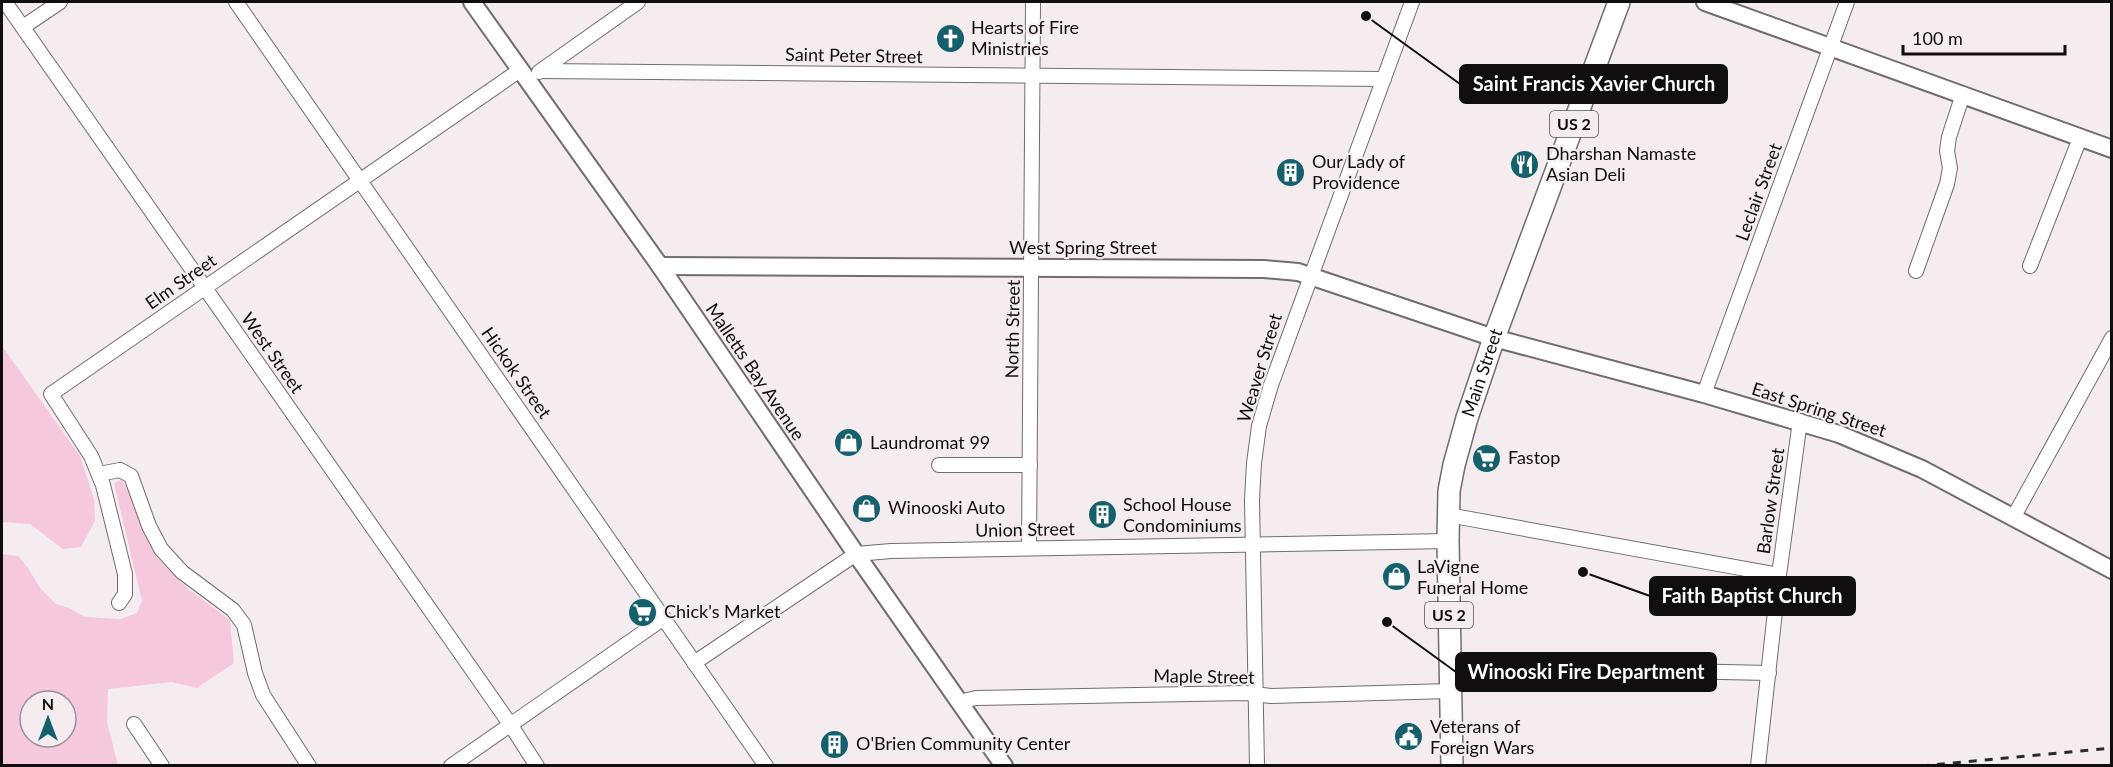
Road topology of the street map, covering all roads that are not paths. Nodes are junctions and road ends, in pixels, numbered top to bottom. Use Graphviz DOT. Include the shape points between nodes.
graph roads {
  1 [pos="5,2"];
  2 [pos="60,2"];
  3 [pos="236,2"];
  4 [pos="472,2"];
  5 [pos="638,2"];
  6 [pos="1033,2"];
  7 [pos="1412,2"];
  8 [pos="1617,2"];
  9 [pos="1705,2"];
  10 [pos="1847,2"];
  11 [pos="23,27"];
  12 [pos="1831,46"];
  13 [pos="530,74"];
  14 [pos="1033,75"];
  15 [pos="1384,79"];
  16 [pos="1963,94"];
  17 [pos="2080,138"];
  18 [pos="2112,149"];
  19 [pos="360,181"];
  20 [pos="660,266"];
  21 [pos="2030,266"];
  22 [pos="1032,268"];
  23 [pos="1916,271"];
  24 [pos="1310,275"];
  25 [pos="204,288"];
  26 [pos="1494,338"];
  27 [pos="2112,338"];
  28 [pos="1704,394"];
  29 [pos="1800,421"];
  30 [pos="939,465"];
  31 [pos="1030,465"];
  32 [pos="99,474"];
  33 [pos="1448,515"];
  34 [pos="2013,518"];
  35 [pos="1448,541"];
  36 [pos="1253,544"];
  37 [pos="1029,548"];
  38 [pos="856,554"];
  39 [pos="2112,570"];
  40 [pos="1779,575"];
  41 [pos="119,603"];
  42 [pos="664,618"];
  43 [pos="694,663"];
  44 [pos="1450,666"];
  45 [pos="1768,674"];
  46 [pos="1450,691"];
  47 [pos="1254,695"];
  48 [pos="959,702"];
  49 [pos="134,724"];
  50 [pos="510,724"];
  51 [pos="162,765"];
  52 [pos="309,765"];
  53 [pos="451,765"];
  54 [pos="537,765"];
  55 [pos="766,765"];
  56 [pos="1004,765"];
  57 [pos="1257,765"];
  58 [pos="1452,765"];
  59 [pos="1758,765"];
  1 -- 11 [label="street, West Street"];
  2 -- 11 [label="street"];
  3 -- 19 [label="street, Hickok Street"];
  4 -- 13 [label="street, Malletts Bay Avenue"];
  5 -- 13 [label="street, Elm Street"];
  6 -- 14 [label="street, North Street"];
  7 -- 15 [label="street, Weaver Street"];
  8 -- 26 [label="main road, Main Street / US 2"];
  9 -- 12 [label="street"];
  10 -- 12 [label="street, Leclair Street"];
  11 -- 25 [label="street, West Street"];
  12 -- 16 [label="street"];
  12 -- 28 [label="street, Leclair Street"];
  13 -- 14 [label="street, Saint Peter Street"];
  13 -- 19 [label="street, Elm Street"];
  13 -- 20 [label="street, Malletts Bay Avenue"];
  14 -- 15 [label="street, Saint Peter Street"];
  14 -- 22 [label="street, North Street"];
  15 -- 24 [label="street, Weaver Street"];
  16 -- 17 [label="street"];
  16 -- 23 [label="street" via="1949,137 1948,179"];
  17 -- 18 [label="street"];
  17 -- 21 [label="street"];
  19 -- 25 [label="street, Elm Street"];
  19 -- 42 [label="street, Hickok Street"];
  20 -- 22 [label="street, West Spring Street"];
  20 -- 38 [label="street, Malletts Bay Avenue"];
  22 -- 24 [label="street, West Spring Street" via="1264,269"];
  22 -- 31 [label="street, North Street"];
  24 -- 26 [label="street, West Spring Street"];
  24 -- 36 [label="street, Weaver Street" via="1259,426 1254,463"];
  25 -- 32 [label="street, Elm Street" via="51,393"];
  25 -- 50 [label="street, West Street"];
  26 -- 28 [label="street, East Spring Street"];
  26 -- 33 [label="main road, Main Street / US 2" via="1454,465"];
  27 -- 34 [label="street"];
  28 -- 29 [label="street, East Spring Street"];
  29 -- 34 [label="street, East Spring Street" via="1895,456"];
  29 -- 40 [label="street, Barlow Street"];
  30 -- 31 [label="street"];
  31 -- 37 [label="street, North Street"];
  32 -- 41 [label="street, Elm Street" via="125,574 124,594"];
  32 -- 52 [label="street" via="120,470 131,476 161,549 182,572 239,616 263,695"];
  33 -- 35 [label="main road, Main Street / US 2"];
  33 -- 40 [label="street"];
  34 -- 39 [label="street, East Spring Street"];
  35 -- 36 [label="street, Union Street"];
  35 -- 44 [label="main road, Main Street / US 2"];
  36 -- 37 [label="street, Union Street"];
  36 -- 47 [label="street, Weaver Street"];
  37 -- 38 [label="street, Union Street"];
  38 -- 43 [label="street"];
  38 -- 48 [label="street, Malletts Bay Avenue"];
  40 -- 45 [label="street, Barlow Street"];
  42 -- 43 [label="street, Hickok Street"];
  42 -- 50 [label="street"];
  43 -- 55 [label="street, Hickok Street"];
  44 -- 45 [label="street"];
  44 -- 46 [label="main road, Main Street / US 2"];
  45 -- 59 [label="street, Barlow Street"];
  46 -- 47 [label="street, Maple Street"];
  46 -- 58 [label="main road, Main Street / US 2"];
  47 -- 48 [label="street, Maple Street" via="969,698"];
  47 -- 57 [label="street, Weaver Street"];
  48 -- 56 [label="street, Malletts Bay Avenue"];
  49 -- 51 [label="street"];
  50 -- 53 [label="street"];
  50 -- 54 [label="street, West Street"];
}
